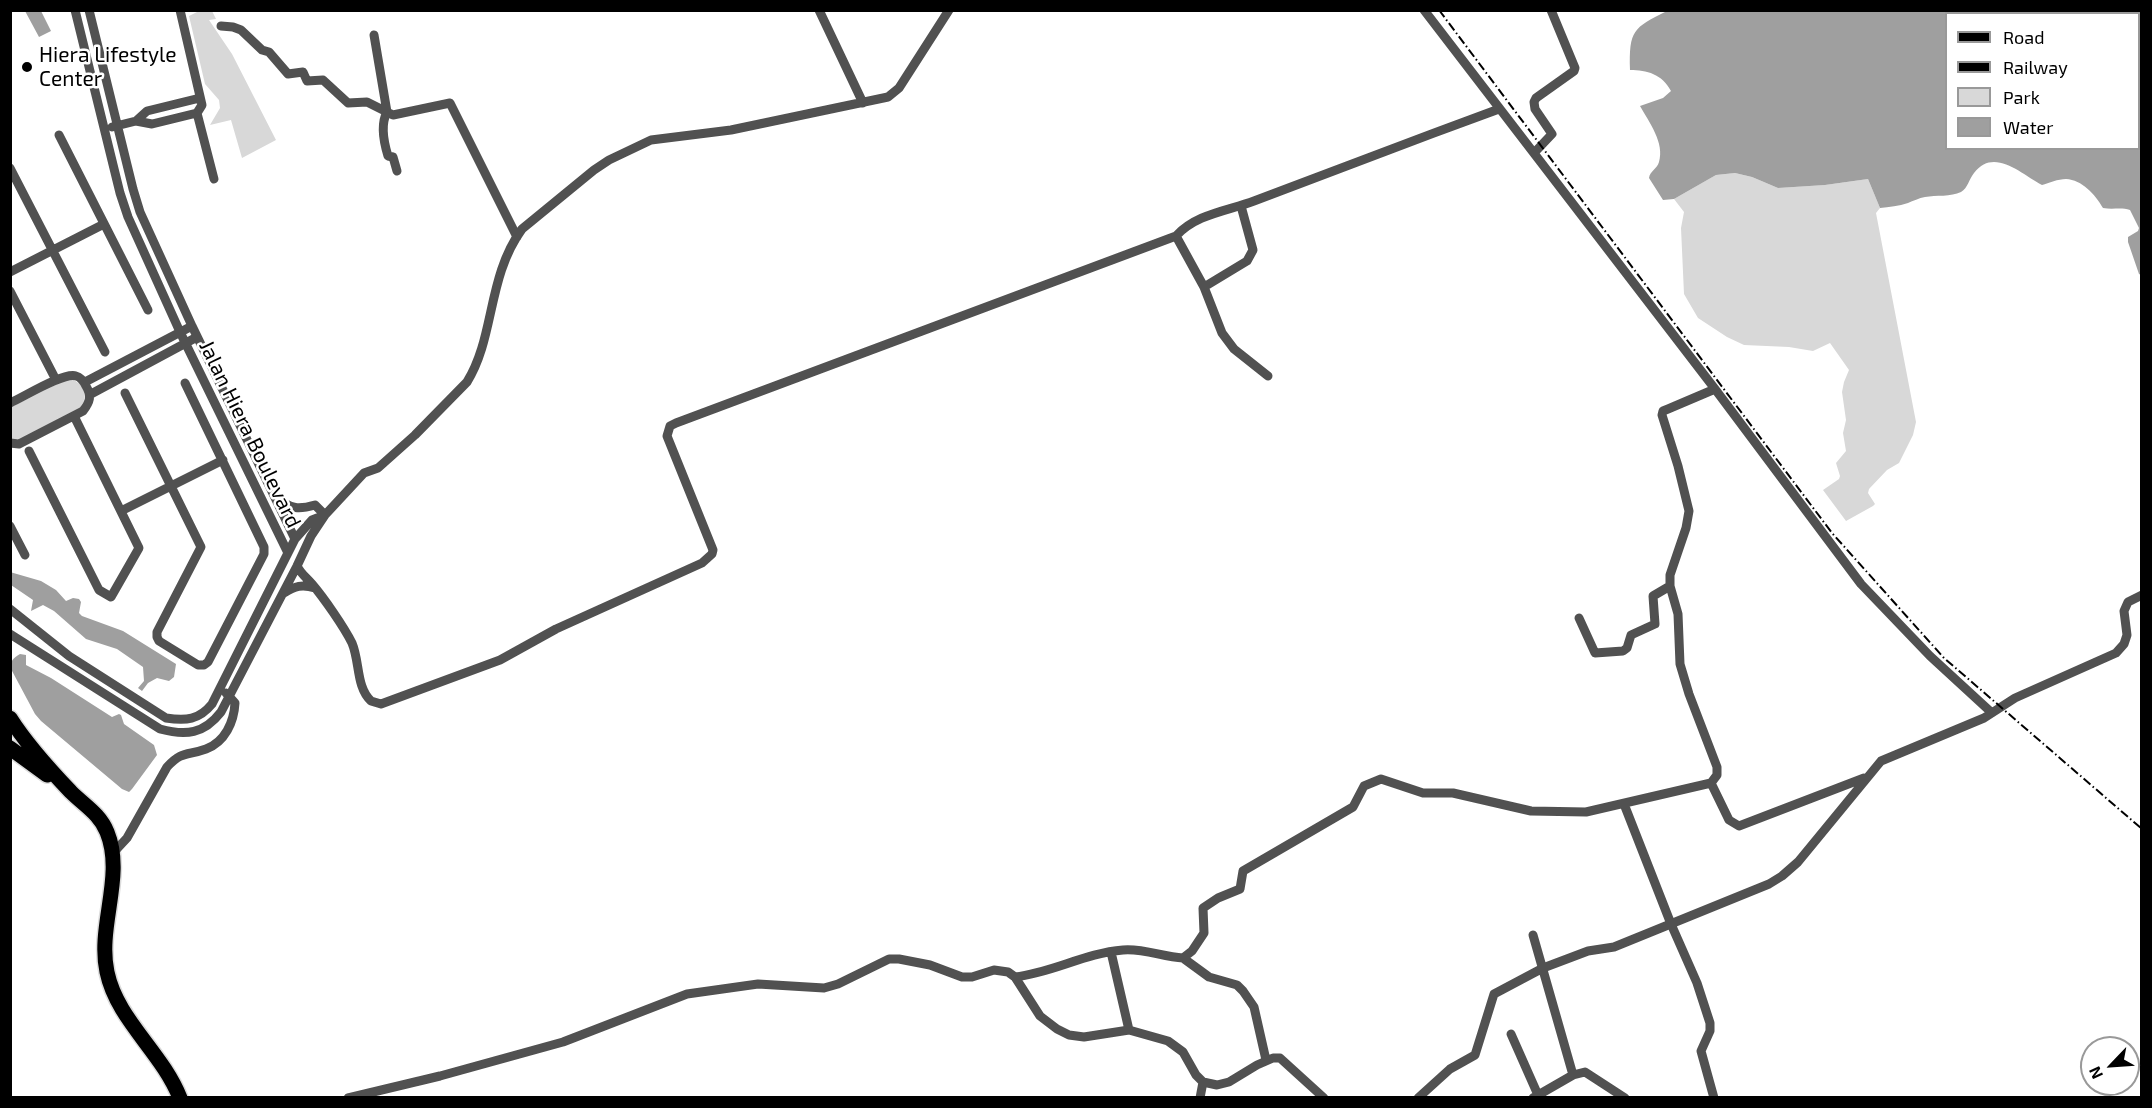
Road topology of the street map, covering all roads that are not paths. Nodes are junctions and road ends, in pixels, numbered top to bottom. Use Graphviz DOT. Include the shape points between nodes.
graph roads {
  1 [pos="75,10"];
  2 [pos="89,10"];
  3 [pos="180,10"];
  4 [pos="819,10"];
  5 [pos="949,10"];
  6 [pos="1424,10"];
  7 [pos="1555,12"];
  8 [pos="221,26"];
  9 [pos="374,35"];
  10 [pos="200,98"];
  11 [pos="863,103"];
  12 [pos="1499,109"];
  13 [pos="387,112"];
  14 [pos="197,113"];
  15 [pos="136,121"];
  16 [pos="117,126"];
  17 [pos="104,129"];
  18 [pos="59,135"];
  19 [pos="1534,153"];
  20 [pos="10,168"];
  21 [pos="397,171"];
  22 [pos="214,179"];
  23 [pos="1241,206"];
  24 [pos="104,224"];
  25 [pos="1176,236"];
  26 [pos="517,237"];
  27 [pos="53,250"];
  28 [pos="10,272"];
  29 [pos="1204,287"];
  30 [pos="10,291"];
  31 [pos="148,310"];
  32 [pos="192,326"];
  33 [pos="180,332"];
  34 [pos="197,337"];
  35 [pos="185,344"];
  36 [pos="105,352"];
  37 [pos="139,353"];
  38 [pos="145,365"];
  39 [pos="1268,376"];
  40 [pos="56,380"];
  41 [pos="85,382"];
  42 [pos="185,383"];
  43 [pos="1714,389"];
  44 [pos="125,393"];
  45 [pos="90,394"];
  46 [pos="10,403"];
  47 [pos="74,416"];
  48 [pos="10,443"];
  49 [pos="29,451"];
  50 [pos="223,460"];
  51 [pos="171,486"];
  52 [pos="270,486"];
  53 [pos="121,511"];
  54 [pos="325,515"];
  55 [pos="10,526"];
  56 [pos="295,539"];
  57 [pos="15,545"];
  58 [pos="307,545"];
  59 [pos="288,553"];
  60 [pos="25,555"];
  61 [pos="299,562"];
  62 [pos="1670,586"];
  63 [pos="315,588"];
  64 [pos="283,594"];
  65 [pos="2142,595"];
  66 [pos="10,609"];
  67 [pos="1579,618"];
  68 [pos="10,634"];
  69 [pos="219,689"];
  70 [pos="230,694"];
  71 [pos="1992,713"];
  72 [pos="10,718"];
  73 [pos="10,748"];
  74 [pos="1866,777"];
  75 [pos="1711,783"];
  76 [pos="74,794"];
  77 [pos="1624,804"];
  78 [pos="114,852"];
  79 [pos="1671,924"];
  80 [pos="1533,935"];
  81 [pos="1111,952"];
  82 [pos="1183,958"];
  83 [pos="1543,968"];
  84 [pos="1015,977"];
  85 [pos="1129,1030"];
  86 [pos="1511,1034"];
  87 [pos="1266,1060"];
  88 [pos="1573,1075"];
  89 [pos="1203,1082"];
  90 [pos="1536,1096"];
  91 [pos="180,1098"];
  92 [pos="348,1098"];
  93 [pos="1200,1098"];
  94 [pos="1324,1098"];
  95 [pos="1418,1098"];
  96 [pos="1625,1098"];
  97 [pos="1714,1098"];
  1 -- 17 [label="street, Jalan Hiera Boulevard"];
  2 -- 16 [label="street, Jalan Hiera Boulevard"];
  3 -- 10 [label="street"];
  4 -- 11 [label="street"];
  5 -- 11 [label="street" via="894,94"];
  6 -- 12 [label="street"];
  7 -- 19 [label="street" via="1575,68 1534,102 1552,134"];
  8 -- 13 [label="street" via="241,30 269,52 288,74 303,72 307,81 323,80 348,103 367,102"];
  9 -- 13 [label="street"];
  10 -- 14 [label="street" via="202,105"];
  10 -- 15 [label="street" via="147,111"];
  11 -- 26 [label="street" via="731,130 651,140 594,170"];
  12 -- 19 [label="street"];
  12 -- 23 [label="street"];
  13 -- 21 [label="street" via="383,119 384,141"];
  13 -- 26 [label="street" via="393,115 450,103"];
  14 -- 15 [label="street" via="152,124"];
  14 -- 22 [label="street"];
  15 -- 16 [label="street"];
  16 -- 17 [label="street"];
  16 -- 32 [label="street, Jalan Hiera Boulevard" via="140,212"];
  17 -- 33 [label="street, Jalan Hiera Boulevard" via="128,217"];
  18 -- 24 [label="street"];
  19 -- 43 [label="street"];
  20 -- 27 [label="street"];
  23 -- 25 [label="street" via="1197,219"];
  23 -- 29 [label="street" via="1254,250 1247,261"];
  24 -- 27 [label="street"];
  24 -- 31 [label="street"];
  25 -- 29 [label="street"];
  25 -- 63 [label="street" via="670,426 667,436 712,554 702,563 550,632 500,660 375,703 363,690 351,642"];
  26 -- 54 [label="street" via="503,264 473,373 415,435 378,468 364,474"];
  27 -- 28 [label="street"];
  27 -- 36 [label="street"];
  29 -- 39 [label="street" via="1226,338"];
  30 -- 40 [label="street"];
  32 -- 33 [label="street"];
  32 -- 34 [label="street, Jalan Hiera Boulevard"];
  33 -- 35 [label="street, Jalan Hiera Boulevard"];
  33 -- 37 [label="street"];
  34 -- 35 [label="street"];
  34 -- 52 [label="street, Jalan Hiera Boulevard"];
  35 -- 38 [label="street"];
  35 -- 59 [label="street, Jalan Hiera Boulevard"];
  37 -- 38 [label="street"];
  37 -- 41 [label="street"];
  38 -- 45 [label="street"];
  40 -- 41 [label="street" via="76,376"];
  40 -- 46 [label="street"];
  41 -- 45 [label="street"];
  42 -- 50 [label="street"];
  43 -- 62 [label="street" via="1662,415 1689,511 1671,566"];
  43 -- 71 [label="street" via="1861,584"];
  44 -- 51 [label="street"];
  45 -- 47 [label="street" via="89,403"];
  47 -- 48 [label="street" via="19,444"];
  47 -- 53 [label="street"];
  49 -- 53 [label="street" via="99,590 111,597 139,548"];
  50 -- 51 [label="street"];
  50 -- 51 [label="street" via="264,554 204,665 198,665 157,637 201,547"];
  51 -- 53 [label="street"];
  52 -- 54 [label="street" via="285,504 304,509 315,505"];
  52 -- 56 [label="street, Jalan Hiera Boulevard"];
  54 -- 56 [label="street" via="312,520"];
  54 -- 58 [label="street, Jalan Hiera Boulevard"];
  55 -- 57 [label="street"];
  56 -- 58 [label="street"];
  56 -- 59 [label="street"];
  57 -- 60 [label="street"];
  58 -- 61 [label="street, Jalan Hiera Boulevard"];
  59 -- 61 [label="street"];
  59 -- 69 [label="street, Jalan Hiera Boulevard"];
  61 -- 63 [label="street" via="301,574"];
  61 -- 64 [label="street, Jalan Hiera Boulevard"];
  62 -- 67 [label="street" via="1653,596 1655,624 1631,635 1623,651 1595,653"];
  62 -- 75 [label="street" via="1678,614 1682,673 1717,766"];
  63 -- 64 [label="street" via="294,587"];
  64 -- 70 [label="street, Jalan Hiera Boulevard"];
  65 -- 71 [label="street" via="2128,602 2124,610 2127,635 2116,653 2015,698"];
  66 -- 69 [label="street, Jalan Hiera Boulevard" via="69,656 166,718 192,720 204,713"];
  68 -- 70 [label="street, Jalan Hiera Boulevard" via="160,729 178,734 197,731 213,722"];
  69 -- 70 [label="street"];
  70 -- 78 [label="street" via="235,703 229,729 206,749 184,753 174,760 128,838"];
  71 -- 74 [label="street" via="1889,757"];
  72 -- 76 [label="main road"];
  73 -- 76 [label="main road"];
  74 -- 75 [label="street" via="1739,826 1730,820"];
  74 -- 79 [label="street" via="1798,862 1782,876"];
  75 -- 77 [label="street"];
  76 -- 78 [label="main road" via="96,813"];
  77 -- 79 [label="street"];
  77 -- 82 [label="street" via="1586,812 1531,811 1449,793 1423,793 1381,778 1364,786 1353,807 1245,869 1240,889 1203,908 1204,933"];
  78 -- 91 [label="main road" via="104,948 107,971 120,1006"];
  79 -- 83 [label="street" via="1614,947 1588,951"];
  79 -- 97 [label="street" via="1710,1023 1701,1051"];
  80 -- 83 [label="street"];
  81 -- 82 [label="street" via="1129,950"];
  81 -- 84 [label="street"];
  81 -- 85 [label="street"];
  82 -- 87 [label="street" via="1209,977 1244,991 1254,1007"];
  83 -- 88 [label="street"];
  83 -- 95 [label="street" via="1494,994 1475,1055 1450,1069"];
  84 -- 85 [label="street" via="1040,1016 1069,1035"];
  84 -- 92 [label="street" via="1001,969 962,977 930,965 889,959 825,988 758,984 699,991 563,1042"];
  85 -- 89 [label="street" via="1168,1041 1183,1052"];
  86 -- 90 [label="street"];
  87 -- 89 [label="street" via="1229,1082"];
  87 -- 94 [label="street" via="1280,1058"];
  88 -- 90 [label="street"];
  88 -- 96 [label="street" via="1590,1074"];
  89 -- 93 [label="street"];
}
